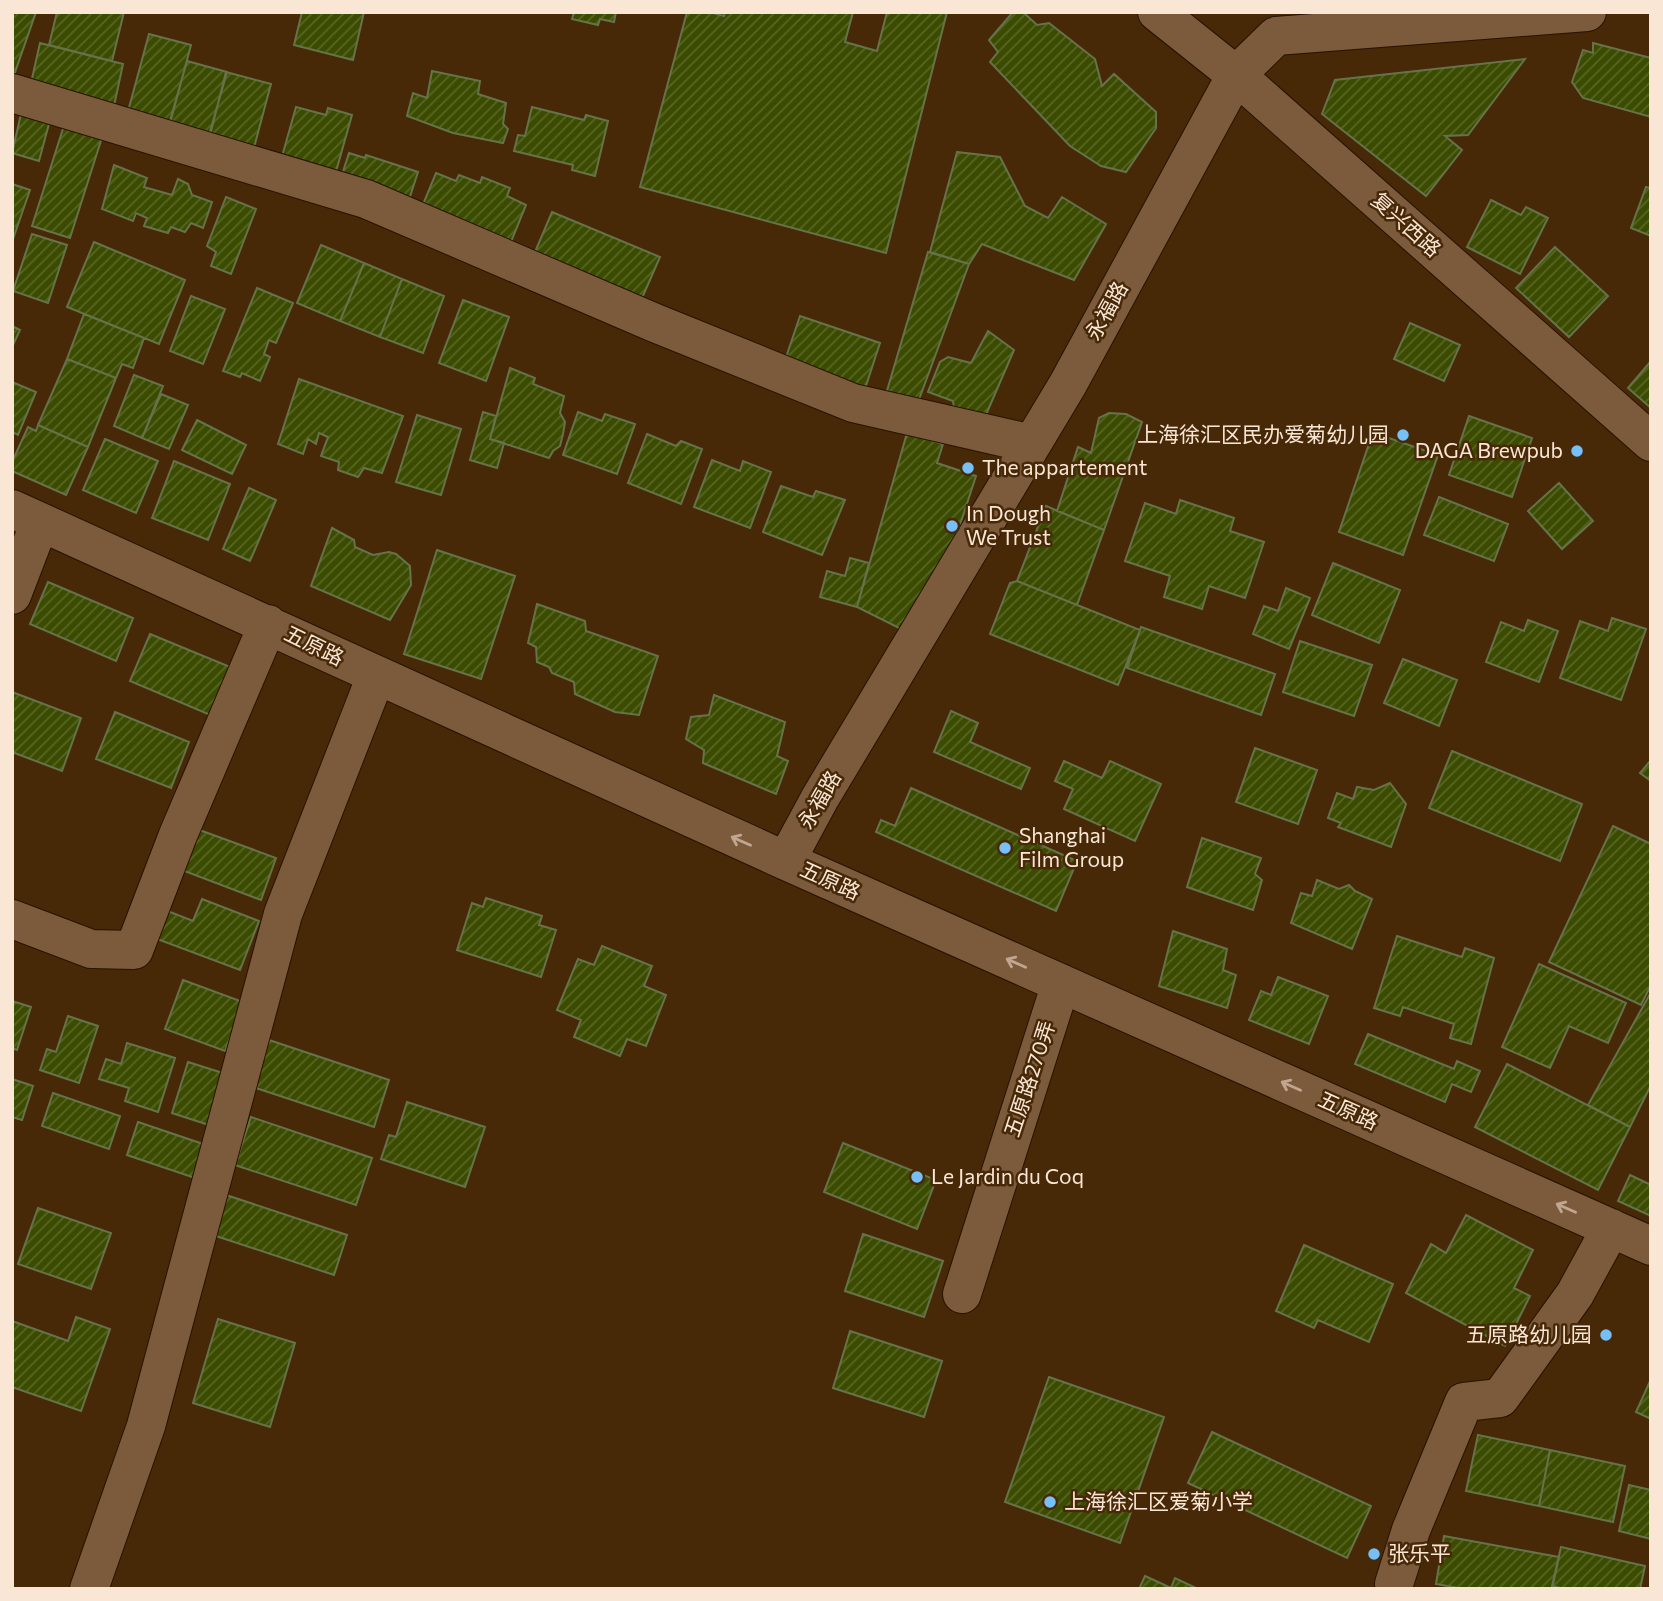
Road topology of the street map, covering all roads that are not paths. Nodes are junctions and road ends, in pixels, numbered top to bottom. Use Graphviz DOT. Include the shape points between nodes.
graph roads {
  1 [pos="1157,12"];
  2 [pos="1587,12"];
  3 [pos="1236,75"];
  4 [pos="12,93"];
  5 [pos="1651,442"];
  6 [pos="1032,444"];
  7 [pos="26,516"];
  8 [pos="12,595"];
  9 [pos="268,624"];
  10 [pos="376,676"];
  11 [pos="786,861"];
  12 [pos="12,919"];
  13 [pos="1060,983"];
  14 [pos="1611,1228"];
  15 [pos="1651,1246"];
  16 [pos="962,1294"];
  17 [pos="1394,1584"];
  18 [pos="89,1589"];
  1 -- 3 [label="street, 复兴西路"];
  2 -- 3 [label="street, 永福路" via="1276,36"];
  3 -- 5 [label="street, 复兴西路"];
  3 -- 6 [label="street, 永福路"];
  4 -- 6 [label="street" via="366,199 853,403"];
  6 -- 11 [label="street, 永福路"];
  7 -- 8 [label="street"];
  7 -- 9 [label="street, 五原路"];
  9 -- 10 [label="street, 五原路"];
  9 -- 12 [label="street" via="134,950 91,949"];
  11 -- 10 [label="street, 五原路, one-way"];
  10 -- 18 [label="street" via="283,914 146,1426"];
  13 -- 11 [label="street, 五原路, one-way"];
  14 -- 13 [label="street, 五原路, one-way"];
  13 -- 16 [label="street, 五原路270弄"];
  14 -- 15 [label="street, 五原路"];
  14 -- 17 [label="street" via="1575,1294 1500,1398 1464,1402 1411,1530"];
}
